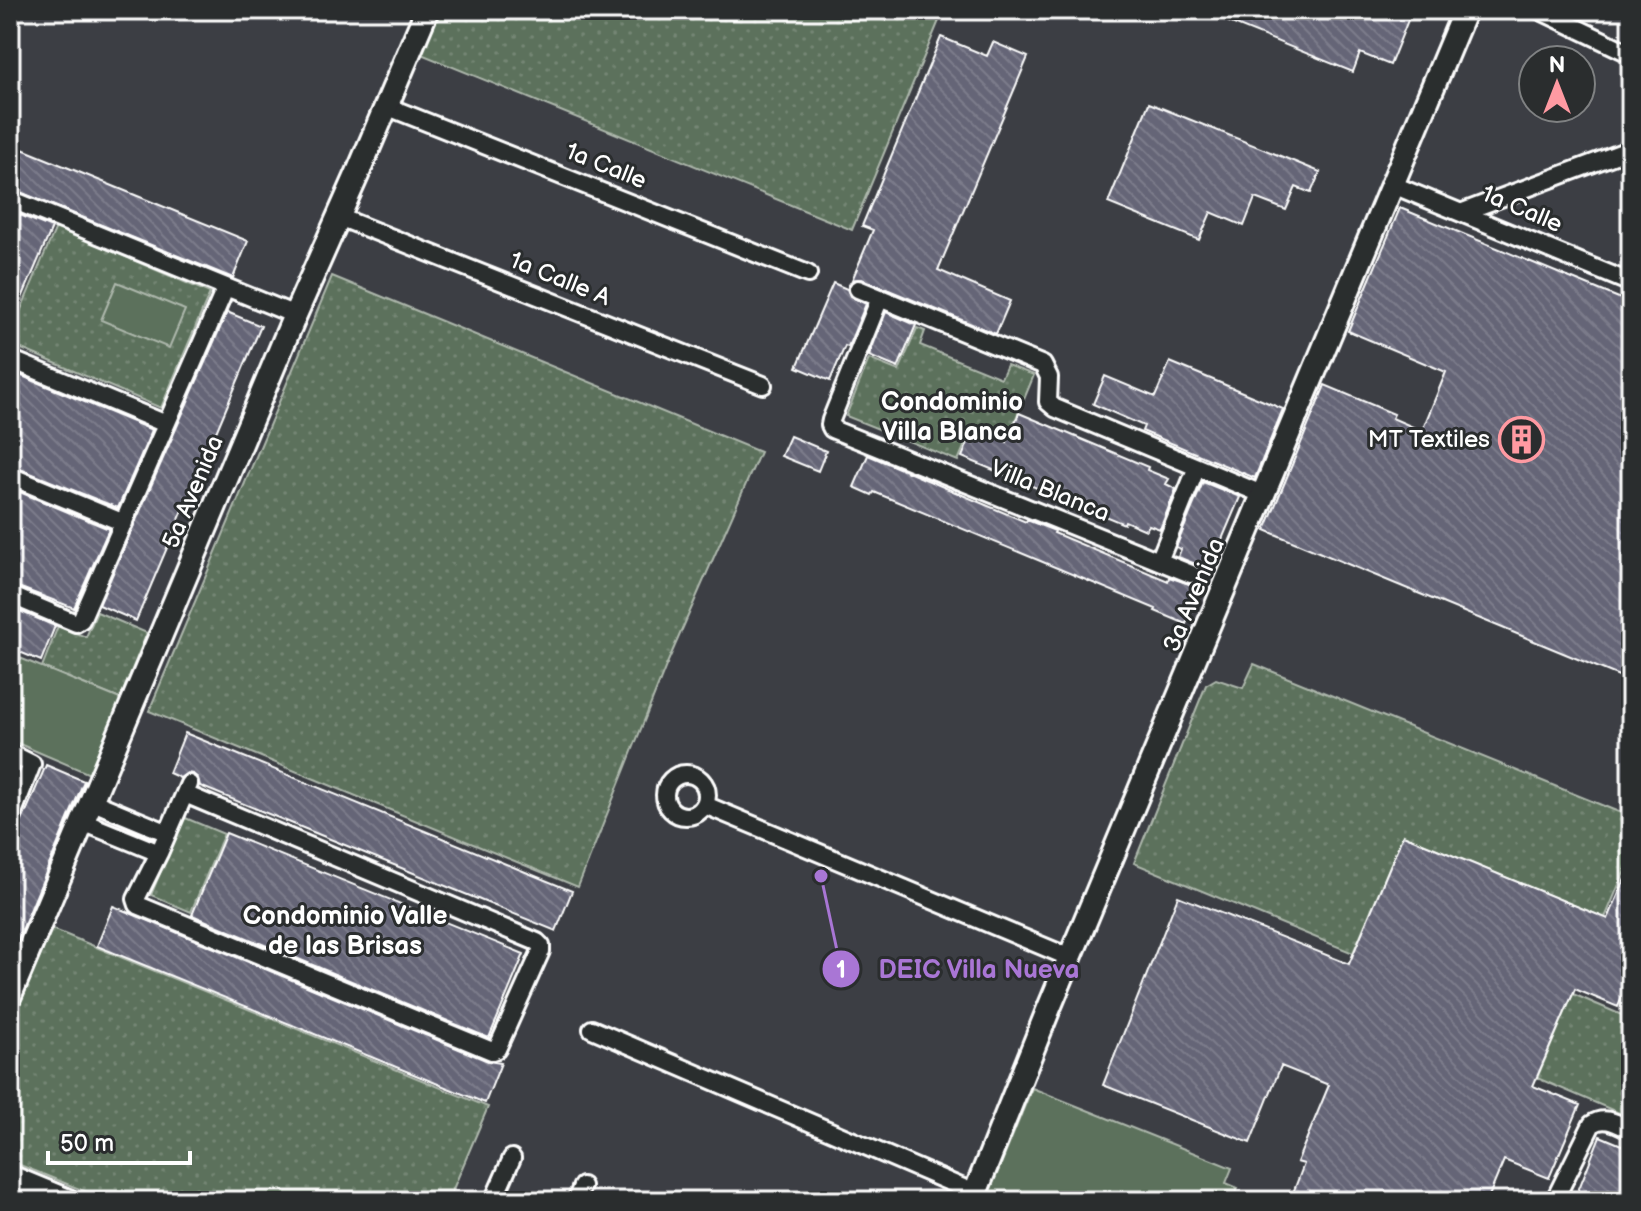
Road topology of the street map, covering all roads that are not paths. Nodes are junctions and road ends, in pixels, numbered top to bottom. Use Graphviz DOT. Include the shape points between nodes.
graph roads {
  1 [pos="427,10"];
  2 [pos="1465,10"];
  3 [pos="1539,10"];
  4 [pos="1631,54"];
  5 [pos="386,106"];
  6 [pos="1631,149"];
  7 [pos="1391,184"];
  8 [pos="10,199"];
  9 [pos="1463,212"];
  10 [pos="339,217"];
  11 [pos="808,274"];
  12 [pos="1631,283"];
  13 [pos="226,287"];
  14 [pos="858,289"];
  15 [pos="880,298"];
  16 [pos="295,315"];
  17 [pos="10,359"];
  18 [pos="763,385"];
  19 [pos="166,424"];
  20 [pos="1197,467"];
  21 [pos="10,476"];
  22 [pos="1264,495"];
  23 [pos="124,523"];
  24 [pos="1159,561"];
  25 [pos="1191,574"];
  26 [pos="10,595"];
  27 [pos="10,753"];
  28 [pos="705,805"];
  29 [pos="87,811"];
  30 [pos="10,820"];
  31 [pos="168,833"];
  32 [pos="159,853"];
  33 [pos="1071,958"];
  34 [pos="10,995"];
  35 [pos="592,1029"];
  36 [pos="1631,1130"];
  37 [pos="512,1158"];
  38 [pos="10,1177"];
  39 [pos="974,1197"];
  40 [pos="68,1201"];
  41 [pos="493,1201"];
  42 [pos="1554,1201"];
  1 -- 5 [label="street, 5a Avenida"];
  2 -- 7 [label="street, 3a Avenida"];
  3 -- 4 [label="street"];
  5 -- 10 [label="street, 5a Avenida"];
  5 -- 11 [label="street, 1a Calle"];
  6 -- 9 [label="street"];
  7 -- 9 [label="street, 1a Calle"];
  7 -- 22 [label="street, 3a Avenida"];
  8 -- 13 [label="street"];
  9 -- 12 [label="street, 1a Calle"];
  10 -- 16 [label="street, 5a Avenida"];
  10 -- 18 [label="street, 1a Calle A"];
  13 -- 16 [label="street"];
  13 -- 19 [label="street"];
  14 -- 15 [label="street"];
  15 -- 20 [label="street" via="1043,365 1053,407"];
  15 -- 24 [label="street, Villa Blanca" via="831,420 832,429"];
  16 -- 29 [label="street, 5a Avenida"];
  17 -- 19 [label="street"];
  19 -- 23 [label="street"];
  20 -- 22 [label="street"];
  20 -- 24 [label="street"];
  21 -- 23 [label="street"];
  22 -- 33 [label="street, 3a Avenida"];
  23 -- 26 [label="street" via="79,623"];
  24 -- 25 [label="street, Villa Blanca"];
  27 -- 30 [label="street" via="32,764"];
  28 -- 33 [label="street"];
  29 -- 31 [label="street"];
  29 -- 32 [label="street"];
  29 -- 34 [label="street, 5a Avenida"];
  31 -- 32 [label="street"];
  31 -- 32 [label="street" via="187,789 537,942 541,951 492,1051 138,905 136,899"];
  33 -- 39 [label="street, 3a Avenida"];
  35 -- 39 [label="street"];
  36 -- 42 [label="street" via="1609,1121 1592,1124"];
  37 -- 41 [label="street"];
  38 -- 40 [label="street"];
}
